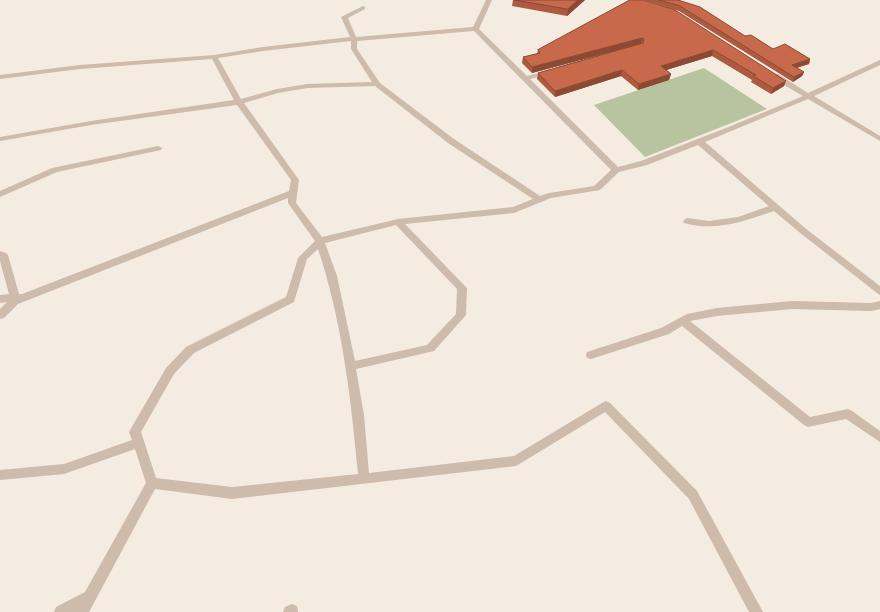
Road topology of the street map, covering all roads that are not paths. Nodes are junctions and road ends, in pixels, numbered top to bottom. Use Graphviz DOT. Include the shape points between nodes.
graph roads {
  1 [pos="489,0"];
  2 [pos="363,8"];
  3 [pos="476,29"];
  4 [pos="354,39"];
  5 [pos="214,57"];
  6 [pos="880,62"];
  7 [pos="559,69"];
  8 [pos="769,73"];
  9 [pos="0,77"];
  10 [pos="524,79"];
  11 [pos="377,84"];
  12 [pos="808,96"];
  13 [pos="239,102"];
  14 [pos="0,139"];
  15 [pos="880,139"];
  16 [pos="699,141"];
  17 [pos="158,148"];
  18 [pos="616,170"];
  19 [pos="294,193"];
  20 [pos="0,194"];
  21 [pos="540,200"];
  22 [pos="775,207"];
  23 [pos="687,220"];
  24 [pos="398,222"];
  25 [pos="320,241"];
  26 [pos="0,254"];
  27 [pos="880,291"];
  28 [pos="26,296"];
  29 [pos="15,297"];
  30 [pos="0,299"];
  31 [pos="880,305"];
  32 [pos="0,315"];
  33 [pos="683,321"];
  34 [pos="591,355"];
  35 [pos="350,366"];
  36 [pos="880,437"];
  37 [pos="139,443"];
  38 [pos="0,475"];
  39 [pos="364,479"];
  40 [pos="152,483"];
  41 [pos="90,597"];
  42 [pos="61,612"];
  43 [pos="82,612"];
  44 [pos="756,612"];
  1 -- 3 [label="street"];
  2 -- 4 [label="street" via="344,17"];
  3 -- 4 [label="street"];
  3 -- 10 [label="street"];
  4 -- 5 [label="street"];
  4 -- 11 [label="street" via="354,49"];
  5 -- 9 [label="street" via="80,67"];
  5 -- 13 [label="street"];
  6 -- 12 [label="street"];
  7 -- 10 [label="street"];
  8 -- 12 [label="street"];
  10 -- 18 [label="street"];
  11 -- 13 [label="street" via="307,86 277,91"];
  11 -- 21 [label="street" via="451,141"];
  12 -- 15 [label="street"];
  12 -- 16 [label="street"];
  13 -- 14 [label="street"];
  13 -- 19 [label="street" via="295,180"];
  16 -- 18 [label="street" via="644,163"];
  16 -- 22 [label="street"];
  17 -- 20 [label="street" via="55,170"];
  18 -- 21 [label="street" via="598,188 549,196"];
  19 -- 25 [label="street" via="292,204"];
  19 -- 28 [label="street"];
  21 -- 24 [label="street" via="514,210"];
  22 -- 23 [label="street" via="739,220 709,224"];
  22 -- 27 [label="street"];
  24 -- 25 [label="street"];
  24 -- 35 [label="street" via="462,288 461,315 430,348"];
  25 -- 35 [label="street" via="332,276"];
  25 -- 37 [label="street" via="303,258 290,299 190,350 170,371 135,432"];
  26 -- 29 [label="street" via="3,255"];
  28 -- 29 [label="street"];
  28 -- 32 [label="street" via="14,301"];
  29 -- 30 [label="street"];
  31 -- 33 [label="street" via="871,308 792,305 717,312"];
  33 -- 34 [label="street" via="665,331"];
  33 -- 36 [label="street" via="808,422 848,414"];
  35 -- 39 [label="street"];
  37 -- 38 [label="street" via="64,469"];
  37 -- 40 [label="street"];
  39 -- 40 [label="street" via="232,493"];
  39 -- 44 [label="street" via="516,461 606,406 693,495"];
  40 -- 41 [label="street"];
  41 -- 42 [label="street"];
  41 -- 43 [label="street"];
}
